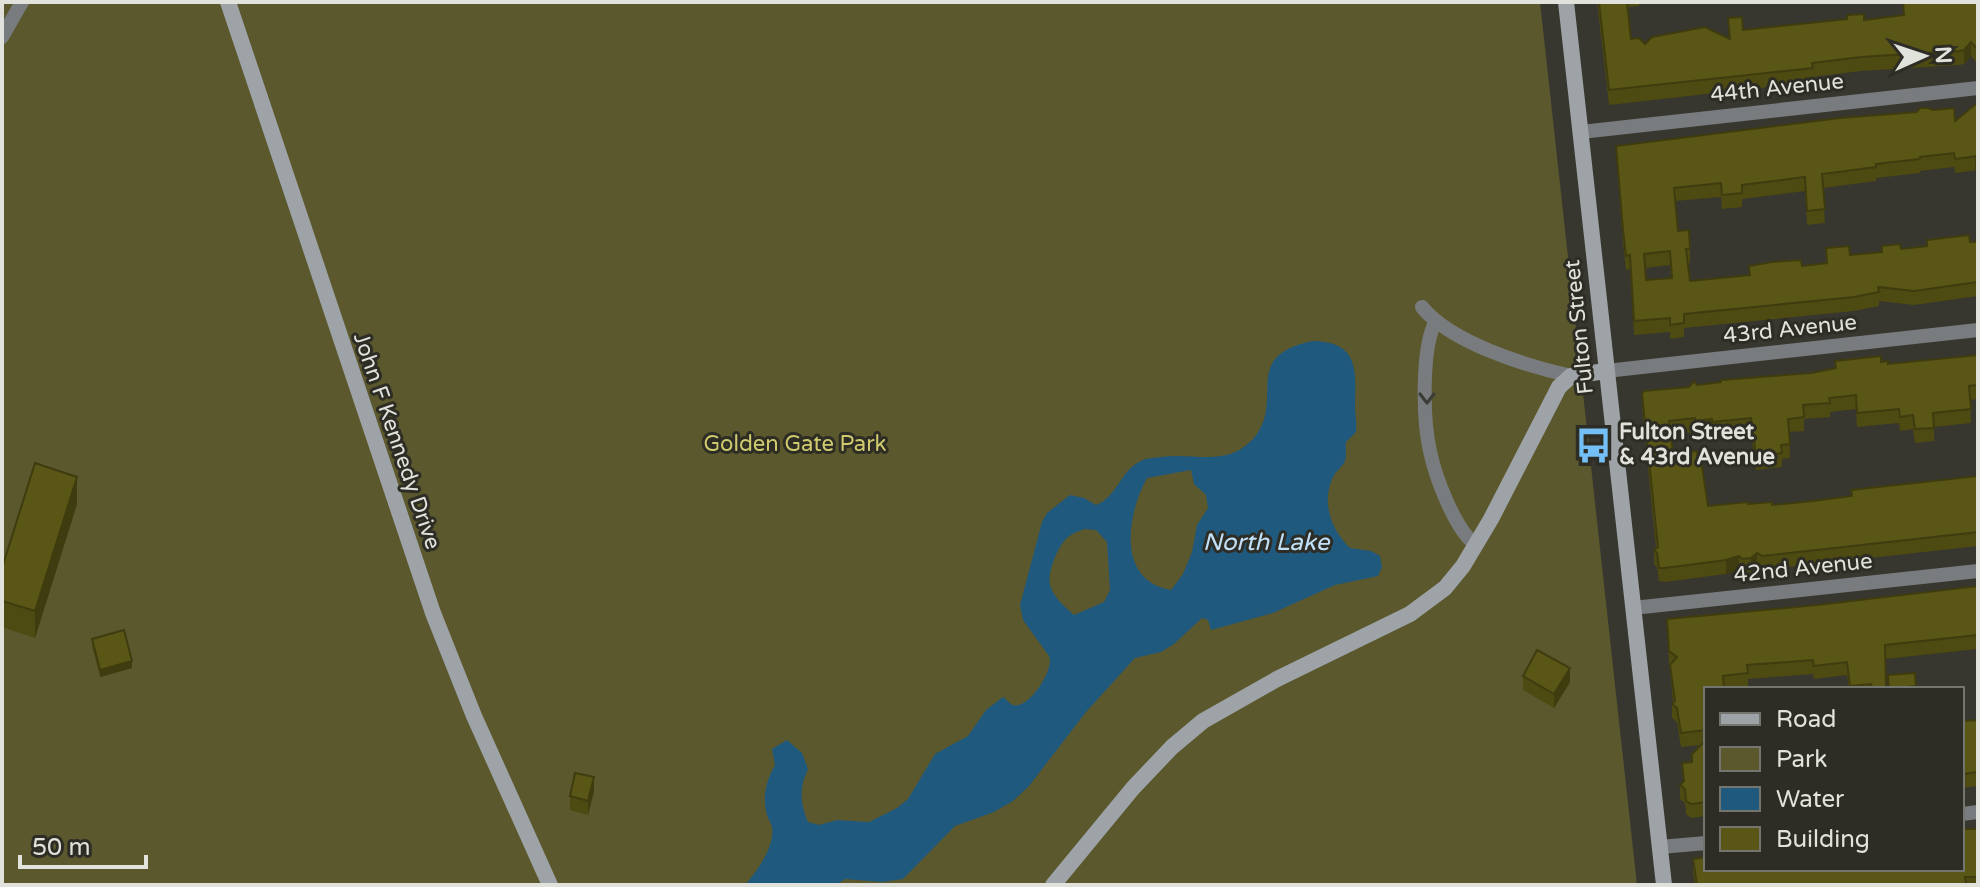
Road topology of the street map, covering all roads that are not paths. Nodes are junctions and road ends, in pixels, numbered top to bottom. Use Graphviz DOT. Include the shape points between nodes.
graph roads {
  1 [pos="22,2"];
  2 [pos="228,2"];
  3 [pos="1566,2"];
  4 [pos="2,37"];
  5 [pos="1978,88"];
  6 [pos="1581,132"];
  7 [pos="1422,307"];
  8 [pos="1436,321"];
  9 [pos="1978,330"];
  10 [pos="1606,371"];
  11 [pos="1571,376"];
  12 [pos="1476,545"];
  13 [pos="1978,571"];
  14 [pos="1633,608"];
  15 [pos="1704,843"];
  16 [pos="1660,847"];
  17 [pos="550,885"];
  18 [pos="1053,885"];
  19 [pos="1664,885"];
  1 -- 4 [label="street"];
  2 -- 17 [label="street, John F Kennedy Drive" via="433,613"];
  3 -- 6 [label="street, Fulton Street"];
  5 -- 6 [label="street, 44th Avenue"];
  6 -- 10 [label="street, Fulton Street"];
  7 -- 8 [label="street"];
  8 -- 11 [label="street" via="1486,347"];
  8 -- 12 [label="street, one-way" via="1427,346 1430,451 1461,530"];
  9 -- 10 [label="street, 43rd Avenue"];
  10 -- 11 [label="street"];
  10 -- 14 [label="street, Fulton Street"];
  11 -- 12 [label="street" via="1556,391"];
  12 -- 18 [label="street" via="1445,588 1423,606 1247,694 1185,735 1116,807"];
  13 -- 14 [label="street, 42nd Avenue"];
  14 -- 16 [label="street, Fulton Street"];
  15 -- 16 [label="street"];
  16 -- 19 [label="street, Fulton Street"];
}
